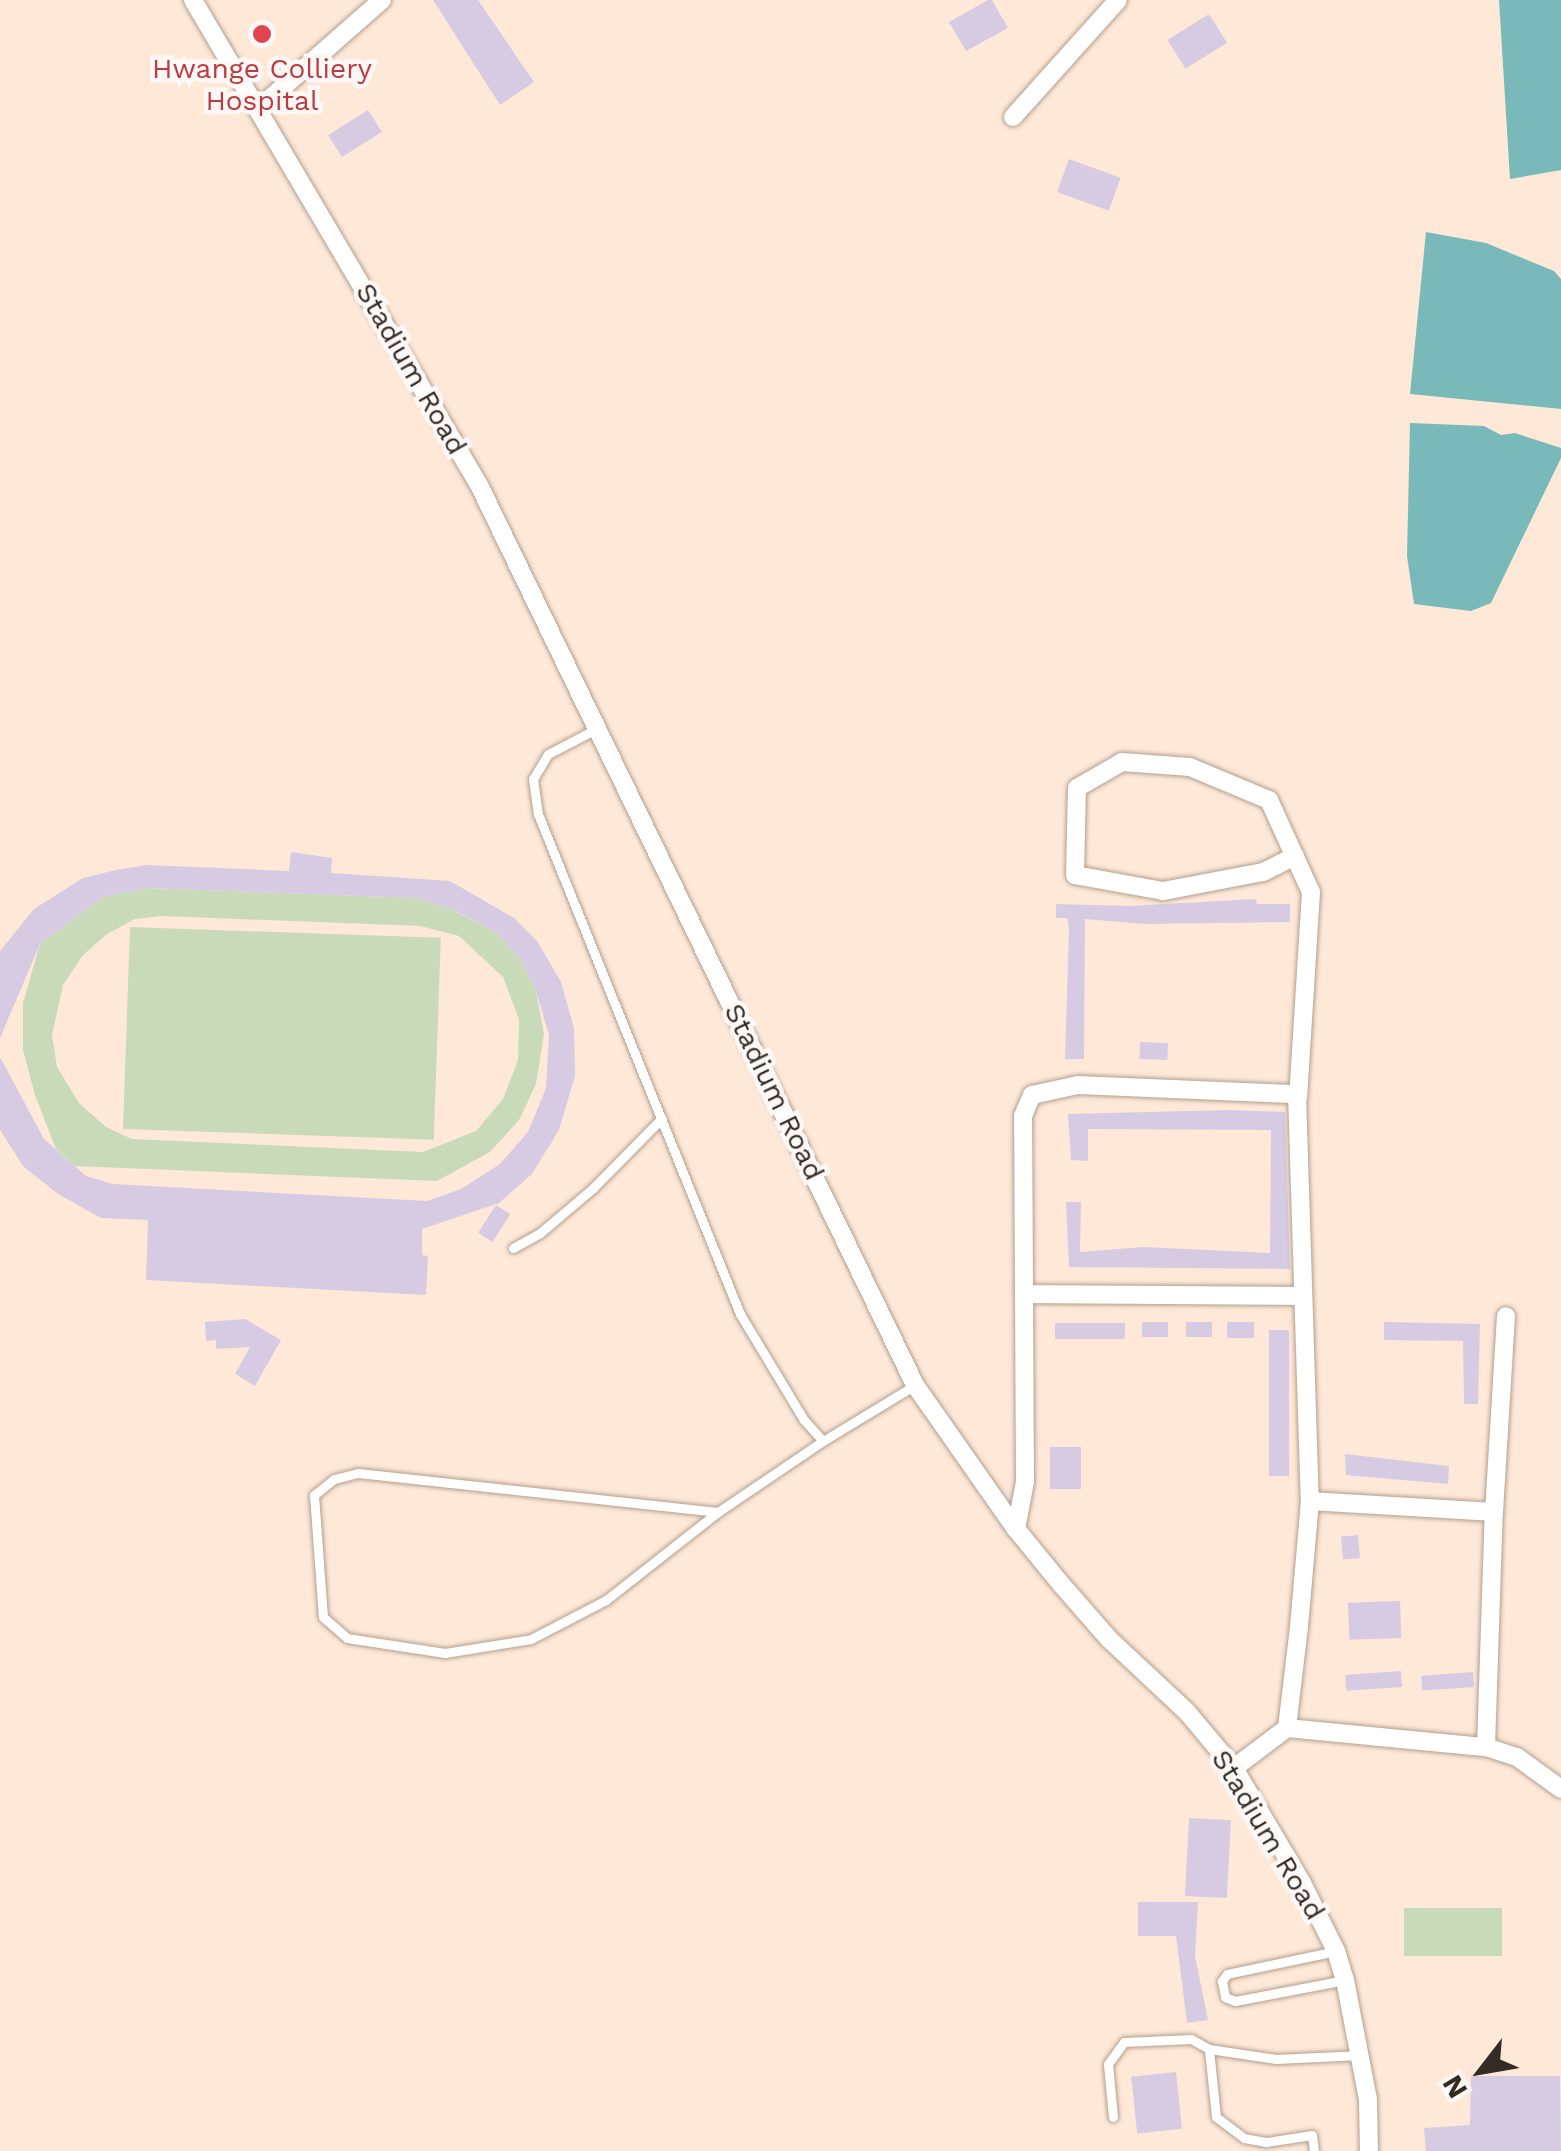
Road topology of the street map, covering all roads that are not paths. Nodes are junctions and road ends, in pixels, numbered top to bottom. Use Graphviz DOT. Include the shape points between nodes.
graph roads {
  1 [pos="193,0"];
  2 [pos="382,0"];
  3 [pos="1118,0"];
  4 [pos="258,109"];
  5 [pos="1013,118"];
  6 [pos="598,728"];
  7 [pos="1295,856"];
  8 [pos="1298,1098"];
  9 [pos="662,1118"];
  10 [pos="513,1248"];
  11 [pos="1025,1294"];
  12 [pos="1301,1296"];
  13 [pos="1506,1316"];
  14 [pos="916,1385"];
  15 [pos="823,1441"];
  16 [pos="1310,1501"];
  17 [pos="718,1512"];
  18 [pos="1494,1512"];
  19 [pos="1016,1529"];
  20 [pos="1287,1728"];
  21 [pos="1486,1747"];
  22 [pos="1234,1768"];
  23 [pos="1561,1789"];
  24 [pos="1336,1951"];
  25 [pos="1345,1980"];
  26 [pos="1209,2050"];
  27 [pos="1361,2055"];
  28 [pos="1113,2117"];
  29 [pos="1266,2146"];
  30 [pos="1314,2151"];
  31 [pos="1369,2151"];
  1 -- 4 [label="street, Stadium Road"];
  2 -- 4 [label="street"];
  3 -- 5 [label="street"];
  4 -- 6 [label="street, Stadium Road" via="479,486"];
  6 -- 9 [label="lane" via="548,754 533,779 538,814"];
  6 -- 14 [label="street, Stadium Road"];
  7 -- 7 [label="street" via="1269,800 1190,767 1122,762 1077,788 1076,875 1163,890 1263,872"];
  7 -- 8 [label="street" via="1311,892"];
  8 -- 11 [label="street" via="1078,1086 1032,1096 1024,1116"];
  8 -- 12 [label="street"];
  9 -- 10 [label="lane" via="593,1188"];
  9 -- 15 [label="lane" via="740,1314"];
  11 -- 12 [label="street"];
  11 -- 19 [label="street" via="1025,1482"];
  12 -- 16 [label="street"];
  13 -- 18 [label="street"];
  14 -- 15 [label="lane"];
  14 -- 19 [label="street, Stadium Road"];
  15 -- 17 [label="lane"];
  16 -- 18 [label="street"];
  16 -- 20 [label="street"];
  17 -- 17 [label="lane" via="606,1600 531,1639 444,1653 347,1638 323,1617 314,1495 346,1476"];
  18 -- 21 [label="street"];
  19 -- 22 [label="street, Stadium Road"];
  20 -- 21 [label="street"];
  20 -- 22 [label="street"];
  21 -- 23 [label="street" via="1517,1756"];
  22 -- 24 [label="street, Stadium Road"];
  24 -- 25 [label="street, Stadium Road"];
  24 -- 25 [label="lane" via="1227,1974 1225,1996 1235,2001"];
  25 -- 27 [label="street, Stadium Road"];
  26 -- 27 [label="lane" via="1276,2059"];
  26 -- 28 [label="lane" via="1191,2039 1124,2042 1108,2064"];
  26 -- 29 [label="lane" via="1216,2117"];
  27 -- 31 [label="street, Stadium Road"];
  29 -- 30 [label="lane" via="1312,2135"];
}
